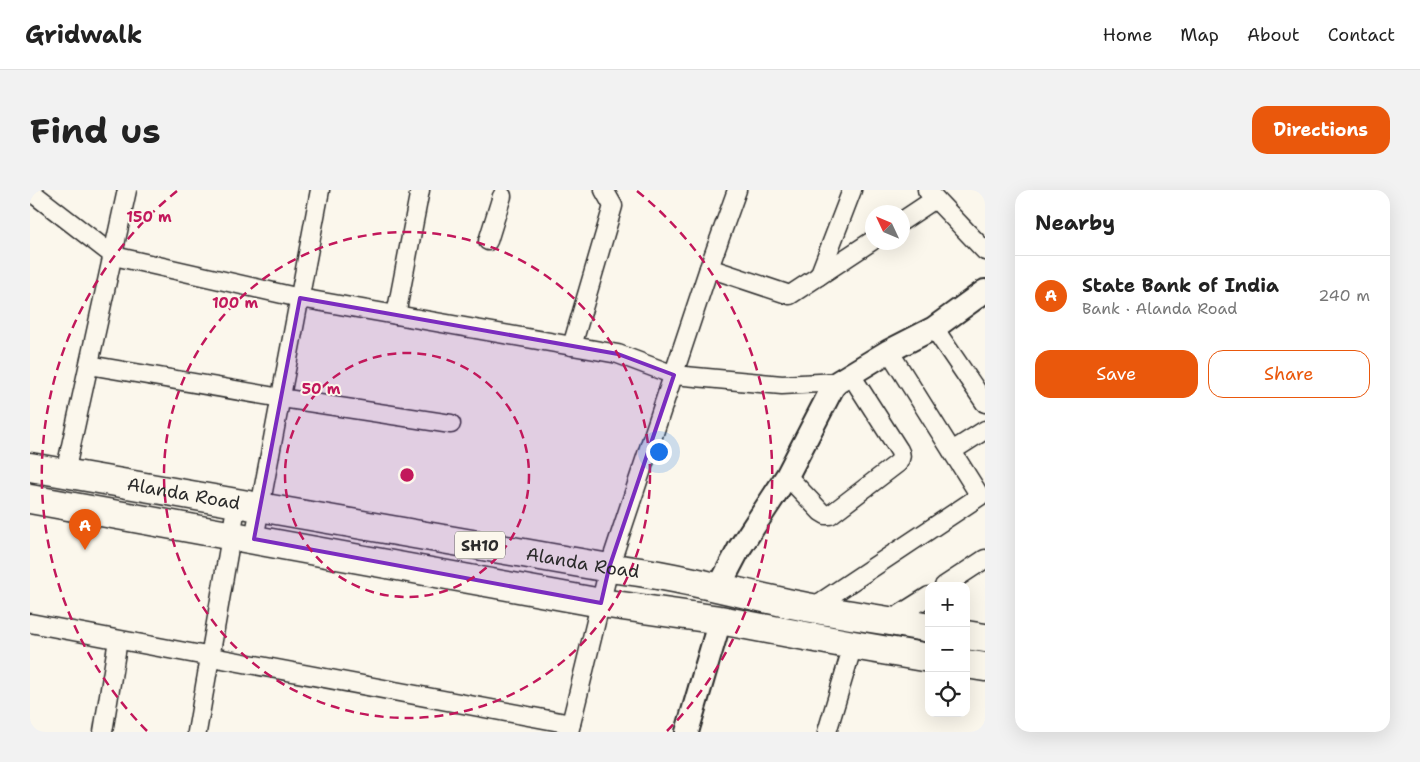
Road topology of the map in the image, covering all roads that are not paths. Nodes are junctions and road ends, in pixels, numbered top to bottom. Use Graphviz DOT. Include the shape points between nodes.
graph roads {
  1 [pos="128,190"];
  2 [pos="320,190"];
  3 [pos="420,190"];
  4 [pos="604,190"];
  5 [pos="737,190"];
  6 [pos="852,190"];
  7 [pos="507,192"];
  8 [pos="41,194"];
  9 [pos="931,195"];
  10 [pos="910,214"];
  11 [pos="488,241"];
  12 [pos="865,246"];
  13 [pos="985,251"];
  14 [pos="114,256"];
  15 [pos="709,268"];
  16 [pos="819,276"];
  17 [pos="985,291"];
  18 [pos="300,298"];
  19 [pos="396,315"];
  20 [pos="934,328"];
  21 [pos="572,346"];
  22 [pos="889,351"];
  23 [pos="89,365"];
  24 [pos="674,375"];
  25 [pos="844,378"];
  26 [pos="281,398"];
  27 [pos="985,403"];
  28 [pos="451,424"];
  29 [pos="985,430"];
  30 [pos="952,451"];
  31 [pos="30,468"];
  32 [pos="65,473"];
  33 [pos="787,476"];
  34 [pos="30,499"];
  35 [pos="248,505"];
  36 [pos="243,537"];
  37 [pos="985,559"];
  38 [pos="609,568"];
  39 [pos="950,582"];
  40 [pos="719,587"];
  41 [pos="925,599"];
  42 [pos="601,603"];
  43 [pos="812,608"];
  44 [pos="720,620"];
  45 [pos="891,620"];
  46 [pos="30,623"];
  47 [pos="925,627"];
  48 [pos="970,636"];
  49 [pos="985,638"];
  50 [pos="118,640"];
  51 [pos="853,646"];
  52 [pos="210,657"];
  53 [pos="925,657"];
  54 [pos="970,665"];
  55 [pos="985,667"];
  56 [pos="570,728"];
  57 [pos="104,732"];
  58 [pos="197,732"];
  59 [pos="689,732"];
  60 [pos="827,732"];
  1 -- 14 [label="street"];
  2 -- 18 [label="street"];
  3 -- 19 [label="street"];
  4 -- 21 [label="street" via="613,206"];
  5 -- 15 [label="street"];
  6 -- 16 [label="street"];
  7 -- 11 [label="street"];
  8 -- 14 [label="street"];
  9 -- 10 [label="street"];
  9 -- 13 [label="street"];
  12 -- 16 [label="street"];
  14 -- 18 [label="street"];
  14 -- 23 [label="street"];
  15 -- 16 [label="street" via="790,295"];
  15 -- 24 [label="street"];
  17 -- 20 [label="street"];
  18 -- 19 [label="street"];
  18 -- 26 [label="street"];
  19 -- 21 [label="street"];
  20 -- 22 [label="street"];
  20 -- 27 [label="street"];
  21 -- 24 [label="street" via="618,354"];
  22 -- 25 [label="street"];
  22 -- 30 [label="street"];
  23 -- 26 [label="street"];
  23 -- 32 [label="street"];
  24 -- 25 [label="street" via="782,385"];
  24 -- 38 [label="street"];
  25 -- 33 [label="street" via="833,387"];
  25 -- 33 [label="street" via="899,450 898,463 830,515 821,512"];
  26 -- 28 [label="street"];
  26 -- 35 [label="street"];
  29 -- 30 [label="street"];
  30 -- 43 [label="street" via="980,496"];
  31 -- 32 [label="main road, Alanda Road / SH10"];
  32 -- 35 [label="main road, Alanda Road / SH10"];
  33 -- 40 [label="street" via="739,549"];
  34 -- 36 [label="main road, Alanda Road / SH10"];
  35 -- 36 [label="street"];
  35 -- 36 [label="street"];
  35 -- 38 [label="main road, Alanda Road / SH10"];
  36 -- 42 [label="main road, Alanda Road / SH10"];
  36 -- 52 [label="street"];
  37 -- 39 [label="street"];
  38 -- 40 [label="main road, Alanda Road / SH10"];
  38 -- 42 [label="street"];
  40 -- 43 [label="main road, Alanda Road / SH10"];
  41 -- 45 [label="street"];
  42 -- 44 [label="main road, Alanda Road / SH10"];
  42 -- 56 [label="street"];
  43 -- 45 [label="main road, Alanda Road / SH10"];
  44 -- 51 [label="main road, Alanda Road / SH10"];
  44 -- 59 [label="street"];
  45 -- 47 [label="main road, Alanda Road / SH10"];
  46 -- 50 [label="street"];
  48 -- 49 [label="main road"];
  50 -- 52 [label="street"];
  50 -- 57 [label="street"];
  51 -- 53 [label="main road, Alanda Road / SH10"];
  51 -- 60 [label="street"];
  52 -- 56 [label="street"];
  52 -- 58 [label="street"];
  54 -- 55 [label="main road"];
}
